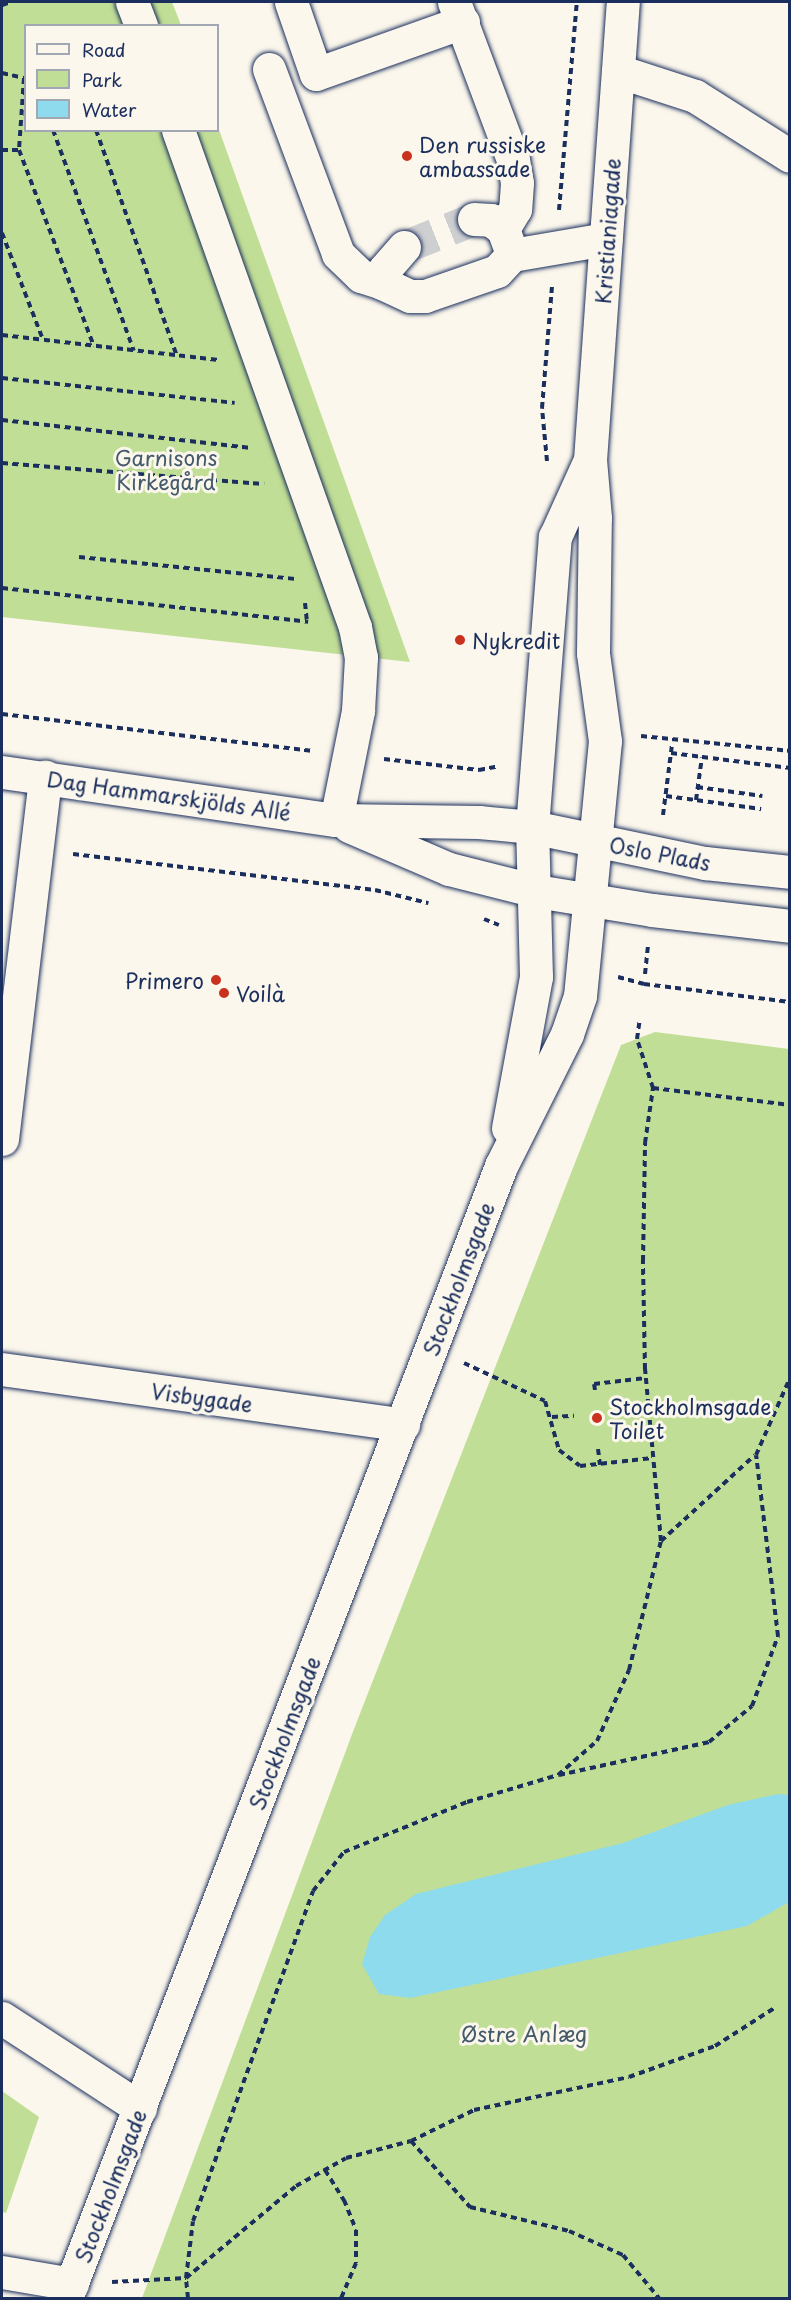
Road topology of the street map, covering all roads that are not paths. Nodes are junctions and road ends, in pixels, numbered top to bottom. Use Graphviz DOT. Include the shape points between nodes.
graph roads {
  1 [pos="132,2"];
  2 [pos="291,2"];
  3 [pos="618,4"];
  4 [pos="458,12"];
  5 [pos="140,24"];
  6 [pos="269,69"];
  7 [pos="618,71"];
  8 [pos="179,132"];
  9 [pos="789,156"];
  10 [pos="497,234"];
  11 [pos="606,239"];
  12 [pos="404,247"];
  13 [pos="382,283"];
  14 [pos="590,460"];
  15 [pos="2,772"];
  16 [pos="45,777"];
  17 [pos="336,820"];
  18 [pos="532,827"];
  19 [pos="598,842"];
  20 [pos="789,872"];
  21 [pos="536,891"];
  22 [pos="590,899"];
  23 [pos="789,926"];
  24 [pos="2,1139"];
  25 [pos="501,1166"];
  26 [pos="2,1369"];
  27 [pos="403,1425"];
  28 [pos="2,2018"];
  29 [pos="140,2108"];
  30 [pos="2,2272"];
  31 [pos="69,2291"];
  1 -- 5 [label="street"];
  2 -- 4 [label="street" via="316,74"];
  3 -- 7 [label="street, Kristianiagade"];
  4 -- 10 [label="street" via="517,183 515,209"];
  6 -- 13 [label="street" via="338,254 361,276"];
  7 -- 9 [label="street" via="695,96"];
  7 -- 11 [label="street, Kristianiagade"];
  8 -- 17 [label="street" via="343,584 355,627 361,657 357,711"];
  10 -- 11 [label="street"];
  10 -- 13 [label="street" via="496,271 425,296 410,296"];
  11 -- 14 [label="street, Kristianiagade"];
  12 -- 13 [label="street" via="384,270"];
  14 -- 18 [label="street, Kristianiagade" via="555,537"];
  14 -- 19 [label="street, Kristianiagade" via="595,518 593,653 605,741"];
  15 -- 16 [label="street, Dag Hammarskjölds Allé"];
  16 -- 17 [label="street, Dag Hammarskjölds Allé"];
  16 -- 24 [label="street"];
  17 -- 18 [label="street, Dag Hammarskjölds Allé" via="479,822"];
  17 -- 21 [label="street, Dag Hammarskjölds Allé" via="449,869"];
  18 -- 19 [label="street, Oslo Plads"];
  18 -- 21 [label="street, Stockholmsgade"];
  19 -- 20 [label="street, Oslo Plads" via="705,862"];
  19 -- 22 [label="street, Kristianiagade"];
  21 -- 22 [label="street"];
  21 -- 25 [label="street, Stockholmsgade" via="536,977"];
  22 -- 23 [label="street"];
  22 -- 25 [label="street, Stockholmsgade" via="580,996 567,1034"];
  25 -- 27 [label="street, Stockholmsgade"];
  26 -- 27 [label="street, Visbygade"];
  27 -- 29 [label="street, Stockholmsgade"];
  28 -- 29 [label="street"];
  29 -- 31 [label="street, Stockholmsgade"];
  30 -- 31 [label="street"];
}
